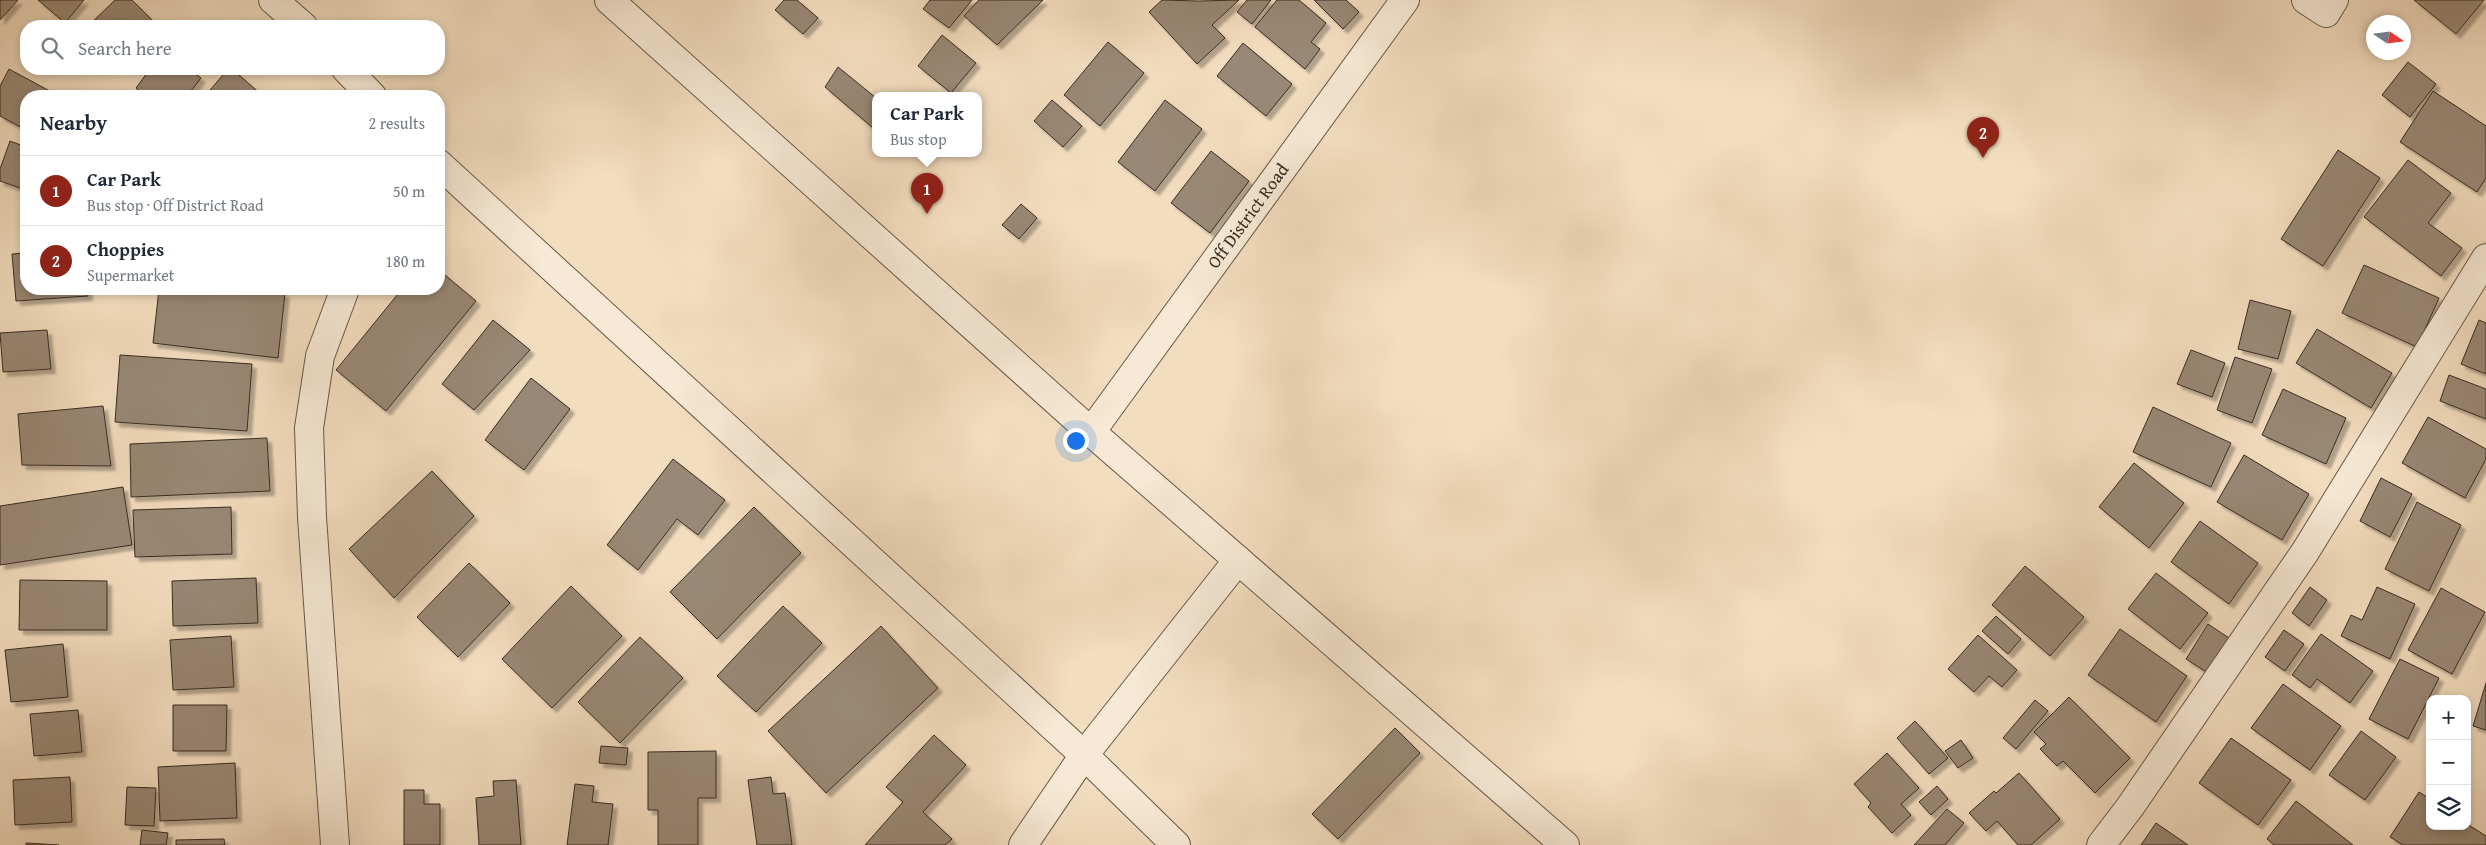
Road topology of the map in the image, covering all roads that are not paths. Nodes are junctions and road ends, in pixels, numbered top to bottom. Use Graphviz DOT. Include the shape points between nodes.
graph roads {
  1 [pos="273,0"];
  2 [pos="609,0"];
  3 [pos="2306,0"];
  4 [pos="2334,0"];
  5 [pos="1400,2"];
  6 [pos="296,20"];
  7 [pos="352,75"];
  8 [pos="366,90"];
  9 [pos="445,169"];
  10 [pos="2486,258"];
  11 [pos="343,295"];
  12 [pos="1091,432"];
  13 [pos="1238,560"];
  14 [pos="1084,755"];
  15 [pos="335,845"];
  16 [pos="1023,845"];
  17 [pos="1176,845"];
  18 [pos="1565,845"];
  19 [pos="2101,845"];
  1 -- 6 [label="street"];
  2 -- 12 [label="street"];
  3 -- 4 [label="street" via="2326,13"];
  5 -- 12 [label="street, Off District Road"];
  7 -- 8 [label="street"];
  9 -- 14 [label="street"];
  10 -- 19 [label="street" via="2305,552"];
  11 -- 15 [label="street" via="320,356 309,428 312,527"];
  12 -- 13 [label="street"];
  13 -- 14 [label="street"];
  13 -- 18 [label="street"];
  14 -- 16 [label="street"];
  14 -- 17 [label="street"];
}
